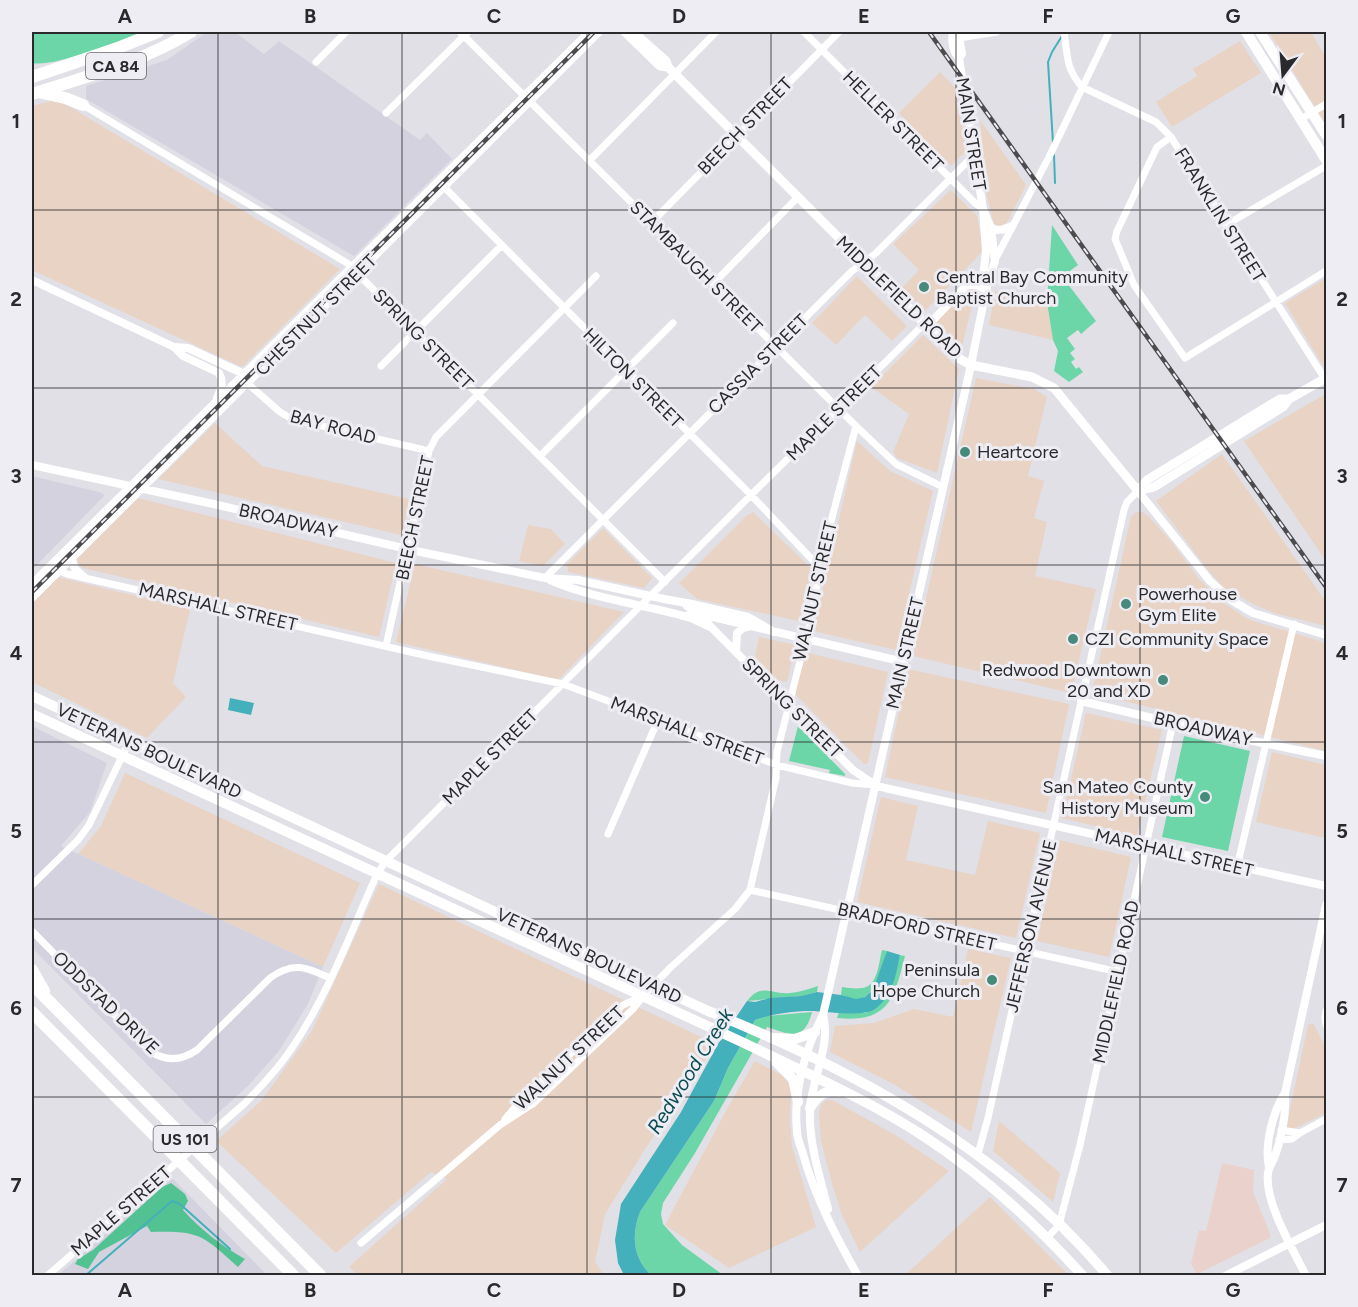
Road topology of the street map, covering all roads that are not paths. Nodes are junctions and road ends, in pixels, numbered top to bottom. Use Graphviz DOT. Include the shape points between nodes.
graph roads {
  1 [pos="158,32"];
  2 [pos="190,32"];
  3 [pos="346,32"];
  4 [pos="589,32"];
  5 [pos="599,32"];
  6 [pos="625,32"];
  7 [pos="633,32"];
  8 [pos="716,32"];
  9 [pos="804,32"];
  10 [pos="839,32"];
  11 [pos="997,32"];
  12 [pos="1064,32"];
  13 [pos="1109,32"];
  14 [pos="1246,32"];
  15 [pos="1260,32"];
  16 [pos="464,33"];
  17 [pos="956,34"];
  18 [pos="822,49"];
  19 [pos="316,62"];
  20 [pos="671,70"];
  21 [pos="34,74"];
  22 [pos="84,79"];
  23 [pos="1082,87"];
  24 [pos="34,93"];
  25 [pos="527,99"];
  26 [pos="1326,104"];
  27 [pos="83,105"];
  28 [pos="1312,112"];
  29 [pos="386,113"];
  30 [pos="1301,119"];
  31 [pos="1326,135"];
  32 [pos="737,136"];
  33 [pos="1171,137"];
  34 [pos="975,154"];
  35 [pos="590,160"];
  36 [pos="1326,160"];
  37 [pos="1326,166"];
  38 [pos="951,179"];
  39 [pos="444,187"];
  40 [pos="798,197"];
  41 [pos="983,209"];
  42 [pos="652,222"];
  43 [pos="1226,225"];
  44 [pos="1012,226"];
  45 [pos="991,228"];
  46 [pos="502,245"];
  47 [pos="994,261"];
  48 [pos="863,262"];
  49 [pos="354,270"];
  50 [pos="1326,271"];
  51 [pos="596,276"];
  52 [pos="32,280"];
  53 [pos="713,284"];
  54 [pos="986,290"];
  55 [pos="1276,303"];
  56 [pos="564,309"];
  57 [pos="673,323"];
  58 [pos="925,323"];
  59 [pos="415,331"];
  60 [pos="174,347"];
  61 [pos="775,347"];
  62 [pos="971,365"];
  63 [pos="381,366"];
  64 [pos="626,370"];
  65 [pos="1326,378"];
  66 [pos="246,379"];
  67 [pos="478,394"];
  68 [pos="217,399"];
  69 [pos="839,410"];
  70 [pos="856,426"];
  71 [pos="688,433"];
  72 [pos="429,451"];
  73 [pos="540,456"];
  74 [pos="32,465"];
  75 [pos="129,487"];
  76 [pos="943,487"];
  77 [pos="140,489"];
  78 [pos="1138,491"];
  79 [pos="751,495"];
  80 [pos="603,518"];
  81 [pos="408,549"];
  82 [pos="73,556"];
  83 [pos="50,566"];
  84 [pos="821,569"];
  85 [pos="58,571"];
  86 [pos="84,577"];
  87 [pos="544,578"];
  88 [pos="665,582"];
  89 [pos="32,584"];
  90 [pos="650,596"];
  91 [pos="32,598"];
  92 [pos="678,602"];
  93 [pos="640,607"];
  94 [pos="700,614"];
  95 [pos="683,616"];
  96 [pos="1294,624"];
  97 [pos="751,626"];
  98 [pos="712,628"];
  99 [pos="774,632"];
  100 [pos="1326,634"];
  101 [pos="805,639"];
  102 [pos="386,646"];
  103 [pos="736,652"];
  104 [pos="904,662"];
  105 [pos="563,684"];
  106 [pos="32,696"];
  107 [pos="1081,701"];
  108 [pos="789,705"];
  109 [pos="32,714"];
  110 [pos="658,720"];
  111 [pos="1173,723"];
  112 [pos="129,742"];
  113 [pos="1265,744"];
  114 [pos="123,756"];
  115 [pos="1326,756"];
  116 [pos="777,765"];
  117 [pos="875,785"];
  118 [pos="305,823"];
  119 [pos="1054,826"];
  120 [pos="281,829"];
  121 [pos="608,834"];
  122 [pos="1146,847"];
  123 [pos="386,861"];
  124 [pos="1237,867"];
  125 [pos="377,874"];
  126 [pos="32,885"];
  127 [pos="1326,886"];
  128 [pos="750,890"];
  129 [pos="1326,904"];
  130 [pos="848,911"];
  131 [pos="32,932"];
  132 [pos="1025,952"];
  133 [pos="32,970"];
  134 [pos="1119,972"];
  135 [pos="330,978"];
  136 [pos="32,984"];
  137 [pos="653,986"];
  138 [pos="643,996"];
  139 [pos="50,1003"];
  140 [pos="1326,1012"];
  141 [pos="33,1013"];
  142 [pos="823,1015"];
  143 [pos="1326,1025"];
  144 [pos="815,1032"];
  145 [pos="769,1038"];
  146 [pos="764,1052"];
  147 [pos="807,1055"];
  148 [pos="819,1061"];
  149 [pos="803,1071"];
  150 [pos="815,1077"];
  151 [pos="1285,1093"];
  152 [pos="849,1094"];
  153 [pos="798,1102"];
  154 [pos="810,1108"];
  155 [pos="1326,1119"];
  156 [pos="500,1125"];
  157 [pos="1281,1130"];
  158 [pos="1300,1133"];
  159 [pos="1279,1140"];
  160 [pos="978,1154"];
  161 [pos="951,1155"];
  162 [pos="1269,1167"];
  163 [pos="983,1181"];
  164 [pos="832,1224"];
  165 [pos="1059,1225"];
  166 [pos="1326,1225"];
  167 [pos="1048,1237"];
  168 [pos="361,1243"];
  169 [pos="1291,1243"];
  170 [pos="47,1275"];
  171 [pos="294,1275"];
  172 [pos="321,1275"];
  173 [pos="858,1275"];
  174 [pos="1083,1275"];
  175 [pos="1108,1275"];
  176 [pos="1225,1275"];
  177 [pos="1306,1275"];
  1 -- 21 [label="highway, CA 84"];
  2 -- 22 [label="highway, CA 84" via="162,48"];
  3 -- 19 [label="street"];
  4 -- 25 [label="street, CHESTNUT STREET"];
  5 -- 25 [label="street, CHESTNUT STREET"];
  6 -- 20 [label="main road, MIDDLEFIELD ROAD" via="660,66"];
  7 -- 20 [label="main road, MIDDLEFIELD ROAD"];
  8 -- 20 [label="street"];
  9 -- 18 [label="street, HELLER STREET"];
  10 -- 18 [label="street, BEECH STREET"];
  11 -- 17 [label="street"];
  12 -- 23 [label="street" via="1068,66"];
  13 -- 23 [label="street"];
  14 -- 30 [label="main road"];
  15 -- 28 [label="main road"];
  16 -- 25 [label="street, STAMBAUGH STREET"];
  16 -- 29 [label="street"];
  17 -- 34 [label="street, MAIN STREET"];
  18 -- 32 [label="street, BEECH STREET"];
  18 -- 38 [label="street, HELLER STREET"];
  20 -- 32 [label="main road, MIDDLEFIELD ROAD"];
  20 -- 35 [label="street"];
  22 -- 24 [label="highway, CA 84"];
  22 -- 27 [label="highway" via="78,94"];
  23 -- 33 [label="street, FRANKLIN STREET" via="1156,122"];
  23 -- 44 [label="street"];
  24 -- 27 [label="highway"];
  25 -- 35 [label="street, STAMBAUGH STREET"];
  25 -- 39 [label="street, CHESTNUT STREET"];
  25 -- 49 [label="street, CHESTNUT STREET"];
  26 -- 28 [label="street"];
  27 -- 49 [label="street, SPRING STREET"];
  28 -- 30 [label="street"];
  28 -- 31 [label="main road"];
  30 -- 36 [label="main road"];
  32 -- 40 [label="main road, MIDDLEFIELD ROAD"];
  32 -- 42 [label="street, BEECH STREET"];
  33 -- 43 [label="street, FRANKLIN STREET"];
  33 -- 55 [label="street" via="1157,147 1115,239 1138,291 1185,358"];
  34 -- 38 [label="street, CASSIA STREET"];
  34 -- 41 [label="street, MAIN STREET"];
  35 -- 42 [label="street, STAMBAUGH STREET"];
  37 -- 43 [label="street"];
  38 -- 41 [label="street, HELLER STREET"];
  38 -- 48 [label="street, CASSIA STREET"];
  39 -- 46 [label="street, HILTON STREET"];
  39 -- 49 [label="street, CHESTNUT STREET"];
  40 -- 48 [label="main road, MIDDLEFIELD ROAD"];
  40 -- 53 [label="street"];
  41 -- 45 [label="street, MAIN STREET"];
  41 -- 54 [label="street, MAIN STREET"];
  42 -- 53 [label="street, STAMBAUGH STREET"];
  43 -- 55 [label="street, FRANKLIN STREET"];
  44 -- 45 [label="street" via="1002,230"];
  44 -- 47 [label="street"];
  45 -- 47 [label="street, MAIN STREET"];
  46 -- 56 [label="street, HILTON STREET"];
  46 -- 59 [label="street"];
  47 -- 54 [label="street, MAIN STREET"];
  48 -- 58 [label="main road, MIDDLEFIELD ROAD"];
  48 -- 61 [label="street, CASSIA STREET"];
  49 -- 59 [label="street, SPRING STREET"];
  49 -- 66 [label="street, CHESTNUT STREET"];
  50 -- 55 [label="street"];
  51 -- 56 [label="street, BEECH STREET"];
  52 -- 60 [label="street, BAY ROAD"];
  53 -- 61 [label="street, STAMBAUGH STREET"];
  54 -- 58 [label="street, MAPLE STREET" via="967,285"];
  54 -- 62 [label="street, MAIN STREET"];
  55 -- 65 [label="street, FRANKLIN STREET"];
  56 -- 64 [label="street, HILTON STREET"];
  56 -- 67 [label="street, BEECH STREET"];
  57 -- 64 [label="street"];
  58 -- 62 [label="main road, MIDDLEFIELD ROAD"];
  58 -- 69 [label="street, MAPLE STREET"];
  59 -- 63 [label="street"];
  59 -- 67 [label="street, SPRING STREET"];
  60 -- 66 [label="street, BAY ROAD" via="188,348"];
  60 -- 68 [label="street, BAY ROAD" via="183,356 219,373 222,385"];
  61 -- 69 [label="street, STAMBAUGH STREET"];
  61 -- 71 [label="street, CASSIA STREET"];
  62 -- 76 [label="street, MAIN STREET"];
  62 -- 78 [label="main road, MIDDLEFIELD ROAD" via="1032,377 1054,388"];
  64 -- 71 [label="street, HILTON STREET"];
  64 -- 73 [label="street"];
  65 -- 78 [label="main road, JEFFERSON AVENUE" via="1289,399 1280,399 1147,480"];
  66 -- 68 [label="street, CHESTNUT STREET"];
  66 -- 72 [label="street, BAY ROAD" via="292,419"];
  66 -- 77 [label="street, CHESTNUT STREET"];
  67 -- 72 [label="street, BEECH STREET" via="436,437"];
  67 -- 73 [label="street, SPRING STREET"];
  68 -- 75 [label="street, CHESTNUT STREET"];
  69 -- 70 [label="street, STAMBAUGH STREET"];
  69 -- 79 [label="street, MAPLE STREET"];
  70 -- 76 [label="street, STAMBAUGH STREET" via="896,464"];
  70 -- 84 [label="street, WALNUT STREET"];
  71 -- 79 [label="street, HILTON STREET"];
  71 -- 80 [label="street, CASSIA STREET"];
  72 -- 81 [label="street, BEECH STREET"];
  73 -- 80 [label="street, SPRING STREET"];
  74 -- 75 [label="street, BROADWAY"];
  75 -- 77 [label="street, BROADWAY"];
  75 -- 83 [label="street, CHESTNUT STREET"];
  76 -- 104 [label="street, MAIN STREET"];
  77 -- 81 [label="street, BROADWAY"];
  77 -- 82 [label="street, CHESTNUT STREET"];
  78 -- 96 [label="street, MIDDLEFIELD ROAD" via="1210,582 1241,607"];
  78 -- 107 [label="street, JEFFERSON AVENUE" via="1124,510"];
  79 -- 84 [label="street, HILTON STREET"];
  79 -- 88 [label="street, MAPLE STREET"];
  80 -- 87 [label="street, CASSIA STREET"];
  80 -- 88 [label="street, SPRING STREET"];
  81 -- 87 [label="street, BROADWAY"];
  81 -- 102 [label="street, BEECH STREET"];
  82 -- 85 [label="street, CHESTNUT STREET"];
  82 -- 86 [label="street" via="75,569"];
  83 -- 85 [label="street, MARSHALL STREET"];
  83 -- 89 [label="street, CHESTNUT STREET"];
  84 -- 101 [label="street, WALNUT STREET"];
  85 -- 86 [label="street, MARSHALL STREET"];
  85 -- 91 [label="street, CHESTNUT STREET"];
  86 -- 102 [label="street, MARSHALL STREET"];
  87 -- 90 [label="street, BROADWAY" via="579,580"];
  87 -- 93 [label="street, BROADWAY" via="573,590"];
  88 -- 90 [label="street, MAPLE STREET"];
  90 -- 92 [label="street, BROADWAY"];
  90 -- 93 [label="street, MAPLE STREET"];
  92 -- 94 [label="street"];
  92 -- 99 [label="street, BROADWAY" via="748,617"];
  93 -- 95 [label="street, BROADWAY"];
  93 -- 105 [label="street, MAPLE STREET"];
  94 -- 95 [label="street, BROADWAY"];
  94 -- 97 [label="street, BROADWAY"];
  94 -- 98 [label="street, SPRING STREET"];
  95 -- 98 [label="street"];
  96 -- 100 [label="street, MIDDLEFIELD ROAD"];
  96 -- 113 [label="street"];
  97 -- 99 [label="street, BROADWAY"];
  97 -- 103 [label="street" via="736,633"];
  98 -- 103 [label="street, SPRING STREET"];
  99 -- 101 [label="street, BROADWAY"];
  101 -- 104 [label="street, BROADWAY"];
  101 -- 108 [label="street, WALNUT STREET"];
  102 -- 105 [label="street, MARSHALL STREET"];
  103 -- 108 [label="street, SPRING STREET"];
  104 -- 117 [label="street, MAIN STREET"];
  105 -- 110 [label="street, MARSHALL STREET"];
  105 -- 123 [label="street, MAPLE STREET"];
  106 -- 112 [label="main road, VETERANS BOULEVARD"];
  107 -- 111 [label="street, BROADWAY"];
  107 -- 119 [label="street, JEFFERSON AVENUE"];
  108 -- 116 [label="street, WALNUT STREET"];
  108 -- 117 [label="street, SPRING STREET" via="853,770"];
  109 -- 114 [label="main road, VETERANS BOULEVARD"];
  110 -- 116 [label="street, MARSHALL STREET"];
  110 -- 121 [label="street"];
  111 -- 113 [label="street, BROADWAY"];
  111 -- 122 [label="street, MIDDLEFIELD ROAD"];
  112 -- 114 [label="street"];
  112 -- 118 [label="main road, VETERANS BOULEVARD"];
  113 -- 115 [label="street, BROADWAY"];
  113 -- 124 [label="street"];
  114 -- 120 [label="main road, VETERANS BOULEVARD"];
  114 -- 126 [label="street" via="89,825"];
  116 -- 117 [label="street, MARSHALL STREET"];
  116 -- 128 [label="street, WALNUT STREET"];
  117 -- 119 [label="street, MARSHALL STREET"];
  117 -- 130 [label="street, MAIN STREET"];
  118 -- 120 [label="main road"];
  118 -- 123 [label="main road, VETERANS BOULEVARD"];
  119 -- 122 [label="street, MARSHALL STREET"];
  119 -- 132 [label="street, JEFFERSON AVENUE"];
  120 -- 125 [label="main road, VETERANS BOULEVARD"];
  122 -- 124 [label="street, MARSHALL STREET"];
  122 -- 134 [label="street, MIDDLEFIELD ROAD"];
  123 -- 125 [label="street, MAPLE STREET"];
  123 -- 137 [label="main road, VETERANS BOULEVARD"];
  124 -- 127 [label="street, MARSHALL STREET"];
  125 -- 135 [label="street, MAPLE STREET"];
  125 -- 138 [label="main road, VETERANS BOULEVARD"];
  128 -- 130 [label="street, BRADFORD STREET"];
  128 -- 137 [label="street, WALNUT STREET"];
  129 -- 151 [label="street"];
  130 -- 132 [label="street, BRADFORD STREET"];
  130 -- 142 [label="street, MAIN STREET"];
  131 -- 135 [label="street, ODDSTAD DRIVE" via="150,1051 165,1059 182,1059 197,1050 283,969 301,967"];
  132 -- 134 [label="street, BRADFORD STREET"];
  132 -- 160 [label="street, JEFFERSON AVENUE"];
  133 -- 139 [label="highway"];
  134 -- 165 [label="street, MIDDLEFIELD ROAD"];
  135 -- 170 [label="street, MAPLE STREET" via="282,1063 258,1090"];
  136 -- 139 [label="highway, US 101"];
  137 -- 138 [label="street, WALNUT STREET"];
  137 -- 145 [label="main road, VETERANS BOULEVARD"];
  138 -- 146 [label="main road, VETERANS BOULEVARD"];
  138 -- 156 [label="street, WALNUT STREET" via="534,1103"];
  138 -- 156 [label="street, WALNUT STREET" via="623,1005 522,1099"];
  139 -- 172 [label="highway, US 101"];
  140 -- 143 [label="street"];
  141 -- 171 [label="highway, US 101"];
  142 -- 144 [label="street, MAIN STREET"];
  142 -- 148 [label="street, MAIN STREET" via="826,1029"];
  144 -- 145 [label="main road" via="795,1039"];
  144 -- 147 [label="street, MAIN STREET"];
  145 -- 147 [label="main road, VETERANS BOULEVARD"];
  146 -- 149 [label="main road, VETERANS BOULEVARD"];
  146 -- 153 [label="main road" via="793,1079"];
  147 -- 148 [label="main road, VETERANS BOULEVARD"];
  147 -- 149 [label="street, MAIN STREET"];
  148 -- 150 [label="street, MAIN STREET"];
  148 -- 160 [label="main road, VETERANS BOULEVARD" via="904,1106"];
  149 -- 150 [label="main road, VETERANS BOULEVARD"];
  149 -- 153 [label="street, MAIN STREET"];
  150 -- 152 [label="main road, VETERANS BOULEVARD"];
  150 -- 154 [label="street, MAIN STREET"];
  151 -- 157 [label="street"];
  151 -- 162 [label="street" via="1277,1105 1266,1155"];
  152 -- 154 [label="main road" via="822,1093"];
  152 -- 161 [label="main road, VETERANS BOULEVARD"];
  153 -- 164 [label="street, MAIN STREET" via="797,1132 802,1153 811,1184"];
  154 -- 164 [label="street, MAIN STREET" via="811,1137"];
  155 -- 158 [label="street"];
  156 -- 168 [label="street, WALNUT STREET"];
  157 -- 158 [label="street"];
  157 -- 159 [label="street"];
  158 -- 159 [label="street" via="1292,1139"];
  159 -- 162 [label="street"];
  160 -- 161 [label="main road"];
  160 -- 163 [label="main road"];
  160 -- 165 [label="main road, VETERANS BOULEVARD"];
  161 -- 163 [label="main road, VETERANS BOULEVARD"];
  162 -- 169 [label="street" via="1272,1205"];
  163 -- 167 [label="main road, VETERANS BOULEVARD"];
  164 -- 173 [label="street, MAIN STREET"];
  165 -- 167 [label="street, MIDDLEFIELD ROAD"];
  165 -- 175 [label="main road, VETERANS BOULEVARD"];
  166 -- 169 [label="street"];
  167 -- 174 [label="main road, VETERANS BOULEVARD"];
  169 -- 176 [label="street"];
  169 -- 177 [label="street"];
}
